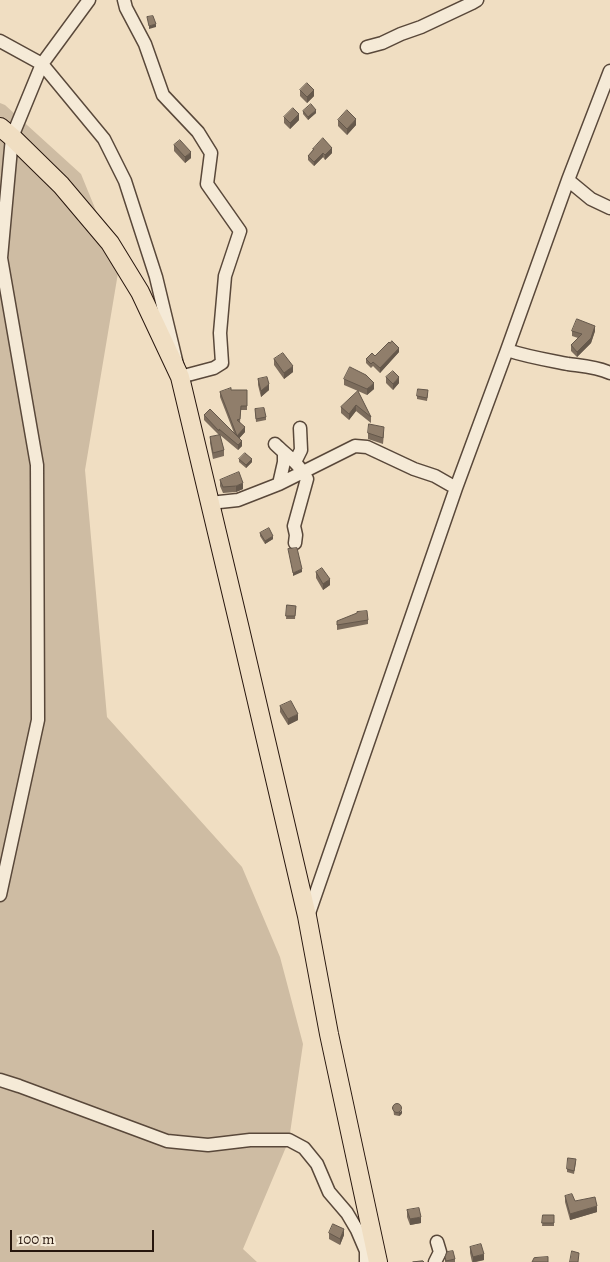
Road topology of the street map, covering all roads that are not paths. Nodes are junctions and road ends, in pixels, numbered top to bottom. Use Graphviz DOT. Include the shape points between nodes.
graph roads {
  1 [pos="89,0"];
  2 [pos="124,0"];
  3 [pos="477,0"];
  4 [pos="0,41"];
  5 [pos="367,46"];
  6 [pos="42,64"];
  7 [pos="610,71"];
  8 [pos="6,132"];
  9 [pos="568,180"];
  10 [pos="610,208"];
  11 [pos="508,350"];
  12 [pos="610,373"];
  13 [pos="180,377"];
  14 [pos="300,428"];
  15 [pos="275,444"];
  16 [pos="284,453"];
  17 [pos="299,466"];
  18 [pos="279,484"];
  19 [pos="456,488"];
  20 [pos="210,503"];
  21 [pos="295,543"];
  22 [pos="0,895"];
  23 [pos="308,916"];
  24 [pos="0,1080"];
  25 [pos="437,1242"];
  26 [pos="366,1262"];
  27 [pos="378,1262"];
  28 [pos="435,1262"];
  1 -- 6 [label="street"];
  2 -- 13 [label="street" via="145,44 163,95 198,132 211,153 206,184 240,231 225,276 220,332 222,362 214,368"];
  3 -- 5 [label="street" via="421,27"];
  4 -- 6 [label="street"];
  6 -- 8 [label="street"];
  6 -- 13 [label="street" via="104,139 125,181 156,277"];
  7 -- 9 [label="street"];
  8 -- 13 [label="highway" via="61,185 110,244 140,292"];
  8 -- 22 [label="street" via="1,258 37,466 38,720"];
  9 -- 10 [label="street" via="591,199"];
  9 -- 11 [label="street"];
  11 -- 12 [label="street"];
  11 -- 19 [label="street"];
  13 -- 20 [label="highway"];
  14 -- 17 [label="street"];
  15 -- 16 [label="street"];
  16 -- 17 [label="street"];
  16 -- 18 [label="street"];
  17 -- 18 [label="street"];
  17 -- 19 [label="street" via="355,446 367,447"];
  17 -- 21 [label="street" via="307,479 294,526"];
  18 -- 20 [label="street" via="238,500"];
  19 -- 23 [label="street"];
  20 -- 23 [label="highway"];
  23 -- 27 [label="highway" via="329,1034"];
  24 -- 26 [label="street" via="168,1142 208,1145 289,1140 304,1148 317,1164 329,1192 347,1213 356,1230 366,1251"];
  25 -- 28 [label="street" via="440,1252"];
}
